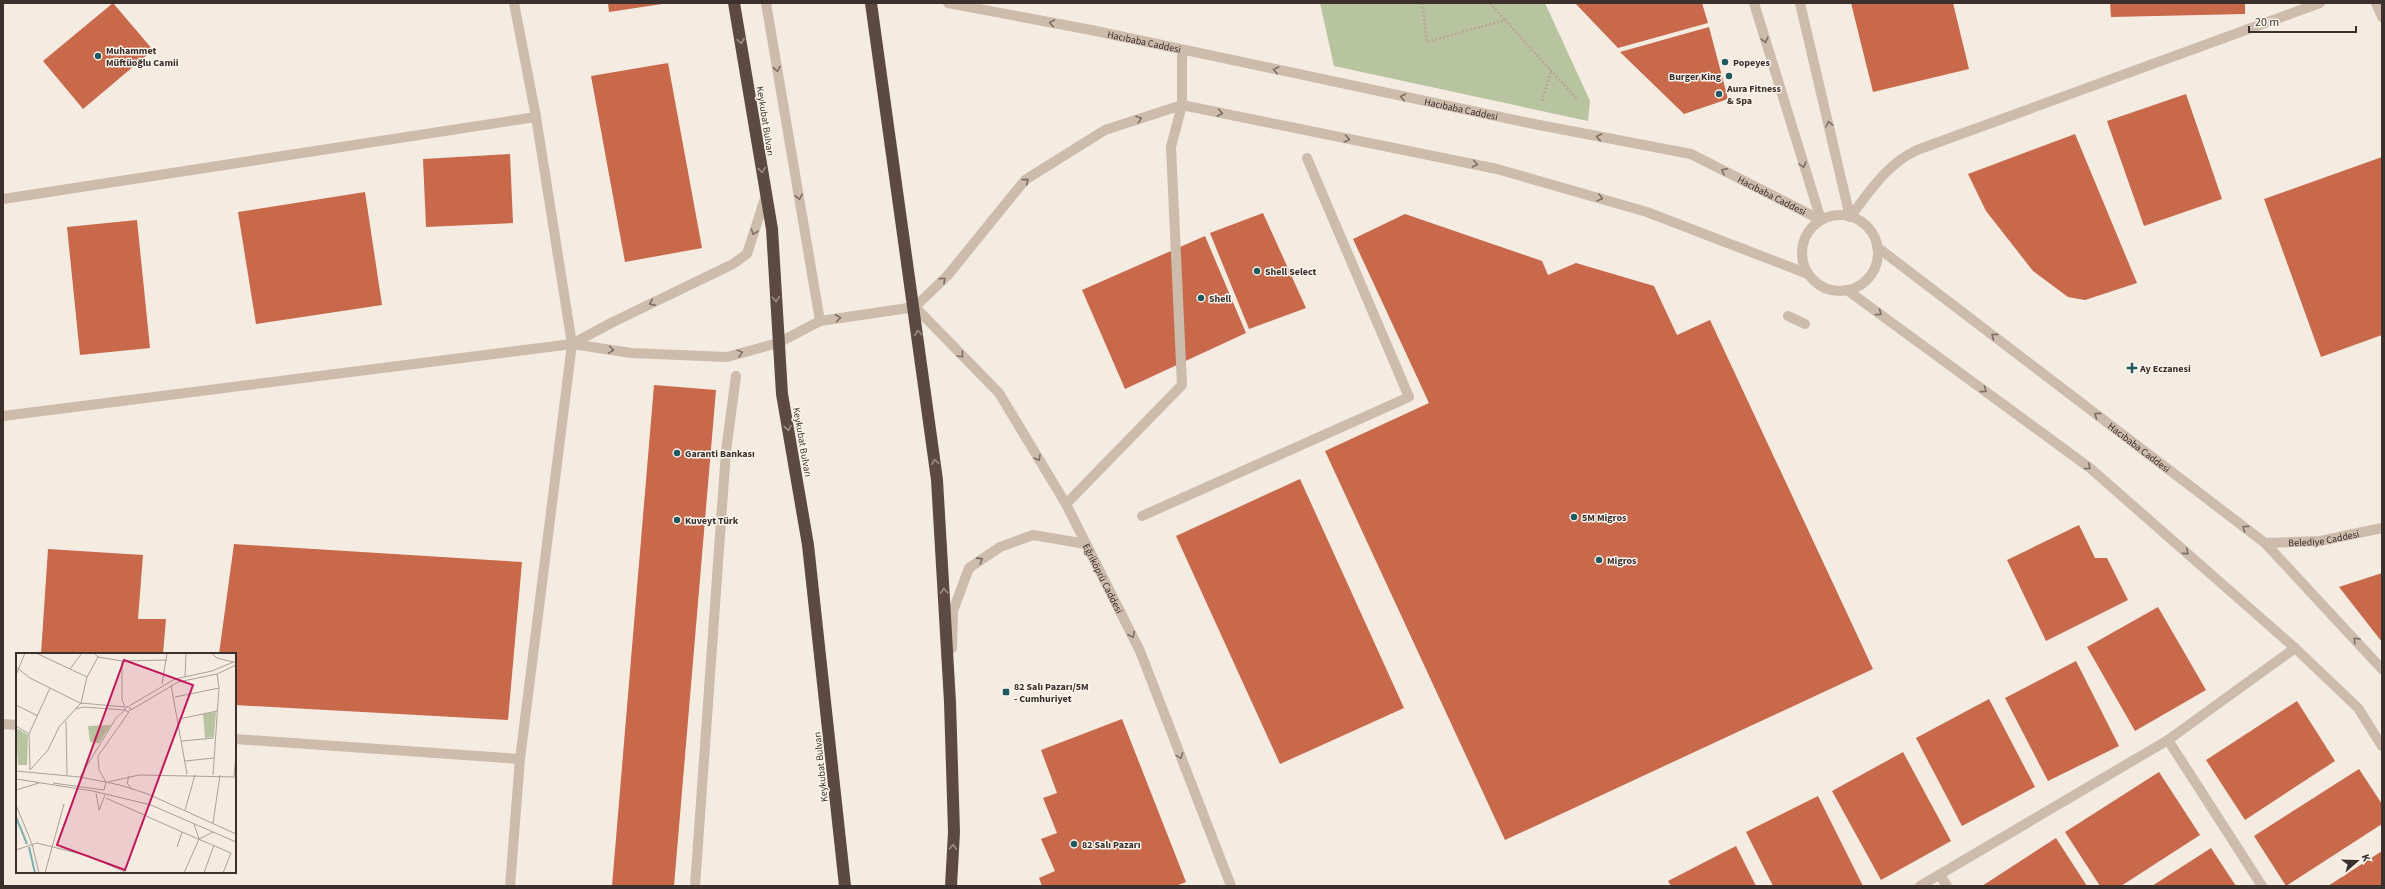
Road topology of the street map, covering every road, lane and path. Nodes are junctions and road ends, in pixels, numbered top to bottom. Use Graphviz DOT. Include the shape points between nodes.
graph roads {
  1 [pos="514,3"];
  2 [pos="734,3"];
  3 [pos="766,3"];
  4 [pos="871,3"];
  5 [pos="948,3"];
  6 [pos="1422,3"];
  7 [pos="1490,3"];
  8 [pos="1754,3"];
  9 [pos="1800,3"];
  10 [pos="2320,3"];
  11 [pos="2376,3"];
  12 [pos="2382,17"];
  13 [pos="1505,20"];
  14 [pos="1182,50"];
  15 [pos="1551,72"];
  16 [pos="1578,100"];
  17 [pos="1182,105"];
  18 [pos="536,117"];
  19 [pos="1534,124"];
  20 [pos="1307,158"];
  21 [pos="766,195"];
  22 [pos="3,198"];
  23 [pos="1850,216"];
  24 [pos="1821,220"];
  25 [pos="1877,247"];
  26 [pos="1808,274"];
  27 [pos="1847,290"];
  28 [pos="915,307"];
  29 [pos="1788,316"];
  30 [pos="820,321"];
  31 [pos="1805,324"];
  32 [pos="778,343"];
  33 [pos="572,344"];
  34 [pos="736,376"];
  35 [pos="3,416"];
  36 [pos="1066,504"];
  37 [pos="1142,516"];
  38 [pos="2382,528"];
  39 [pos="2265,543"];
  40 [pos="1086,544"];
  41 [pos="2295,648"];
  42 [pos="2382,669"];
  43 [pos="950,702"];
  44 [pos="3,724"];
  45 [pos="16,725"];
  46 [pos="236,739"];
  47 [pos="2168,740"];
  48 [pos="2382,746"];
  49 [pos="520,759"];
  50 [pos="1940,875"];
  51 [pos="510,886"];
  52 [pos="695,886"];
  53 [pos="845,886"];
  54 [pos="951,886"];
  55 [pos="1231,886"];
  56 [pos="1920,886"];
  57 [pos="1947,886"];
  58 [pos="2262,886"];
  1 -- 18 [label="street"];
  2 -- 21 [label="highway, Keykubat Bulvarı, one-way"];
  3 -- 30 [label="street, one-way"];
  4 -- 28 [label="highway"];
  14 -- 5 [label="street, Hacıbaba Caddesi, one-way"];
  6 -- 13 [label="path" via="1427,42"];
  7 -- 13 [label="path"];
  8 -- 24 [label="street, one-way"];
  23 -- 9 [label="street, one-way"];
  10 -- 23 [label="street" via="1917,150 1895,163"];
  11 -- 12 [label="street"];
  13 -- 15 [label="path"];
  14 -- 17 [label="street"];
  19 -- 14 [label="street, Hacıbaba Caddesi, one-way"];
  15 -- 16 [label="path"];
  15 -- 19 [label="path"];
  17 -- 26 [label="street, one-way" via="1498,169 1648,212"];
  28 -- 17 [label="street, one-way" via="948,275 1025,180 1105,130"];
  17 -- 36 [label="street" via="1171,147 1182,384"];
  18 -- 22 [label="street"];
  18 -- 33 [label="street"];
  24 -- 19 [label="street, Hacıbaba Caddesi, one-way" via="1691,154"];
  20 -- 37 [label="street" via="1409,397"];
  21 -- 32 [label="highway, Keykubat Bulvarı, one-way" via="772,229"];
  21 -- 33 [label="street, one-way" via="746,254 733,264"];
  23 -- 24 [label="street" via="1832,216"];
  23 -- 25 [label="street" via="1866,226 1874,236"];
  24 -- 26 [label="street" via="1811,228 1802,250"];
  25 -- 27 [label="street" via="1877,260 1873,272 1864,282"];
  39 -- 25 [label="street, Hacıbaba Caddesi, one-way"];
  26 -- 27 [label="street" via="1817,284 1829,289"];
  27 -- 41 [label="street, one-way" via="2090,468"];
  30 -- 28 [label="street, one-way"];
  28 -- 36 [label="street, Eğriköprü Caddesi, one-way" via="999,393"];
  43 -- 28 [label="highway, one-way" via="937,480"];
  29 -- 31 [label="street"];
  30 -- 32 [label="street"];
  33 -- 32 [label="street, one-way" via="631,353 727,357"];
  32 -- 53 [label="highway, Keykubat Bulvarı, one-way" via="782,394 808,545"];
  33 -- 35 [label="street"];
  33 -- 49 [label="street"];
  34 -- 52 [label="street" via="726,451"];
  36 -- 40 [label="street, Eğriköprü Caddesi"];
  38 -- 39 [label="street, Belediye Caddesi" via="2320,542"];
  42 -- 39 [label="street, Hacıbaba Caddesi, one-way"];
  43 -- 40 [label="street, one-way" via="953,611 969,568 1000,548 1033,535"];
  40 -- 55 [label="street, Eğriköprü Caddesi, one-way" via="1140,651"];
  41 -- 47 [label="street"];
  41 -- 48 [label="street" via="2358,708"];
  54 -- 43 [label="highway, one-way" via="954,832"];
  44 -- 45 [label="street"];
  46 -- 49 [label="street"];
  47 -- 50 [label="street"];
  47 -- 58 [label="street"];
  49 -- 51 [label="street"];
  50 -- 56 [label="street"];
  50 -- 57 [label="street"];
}
